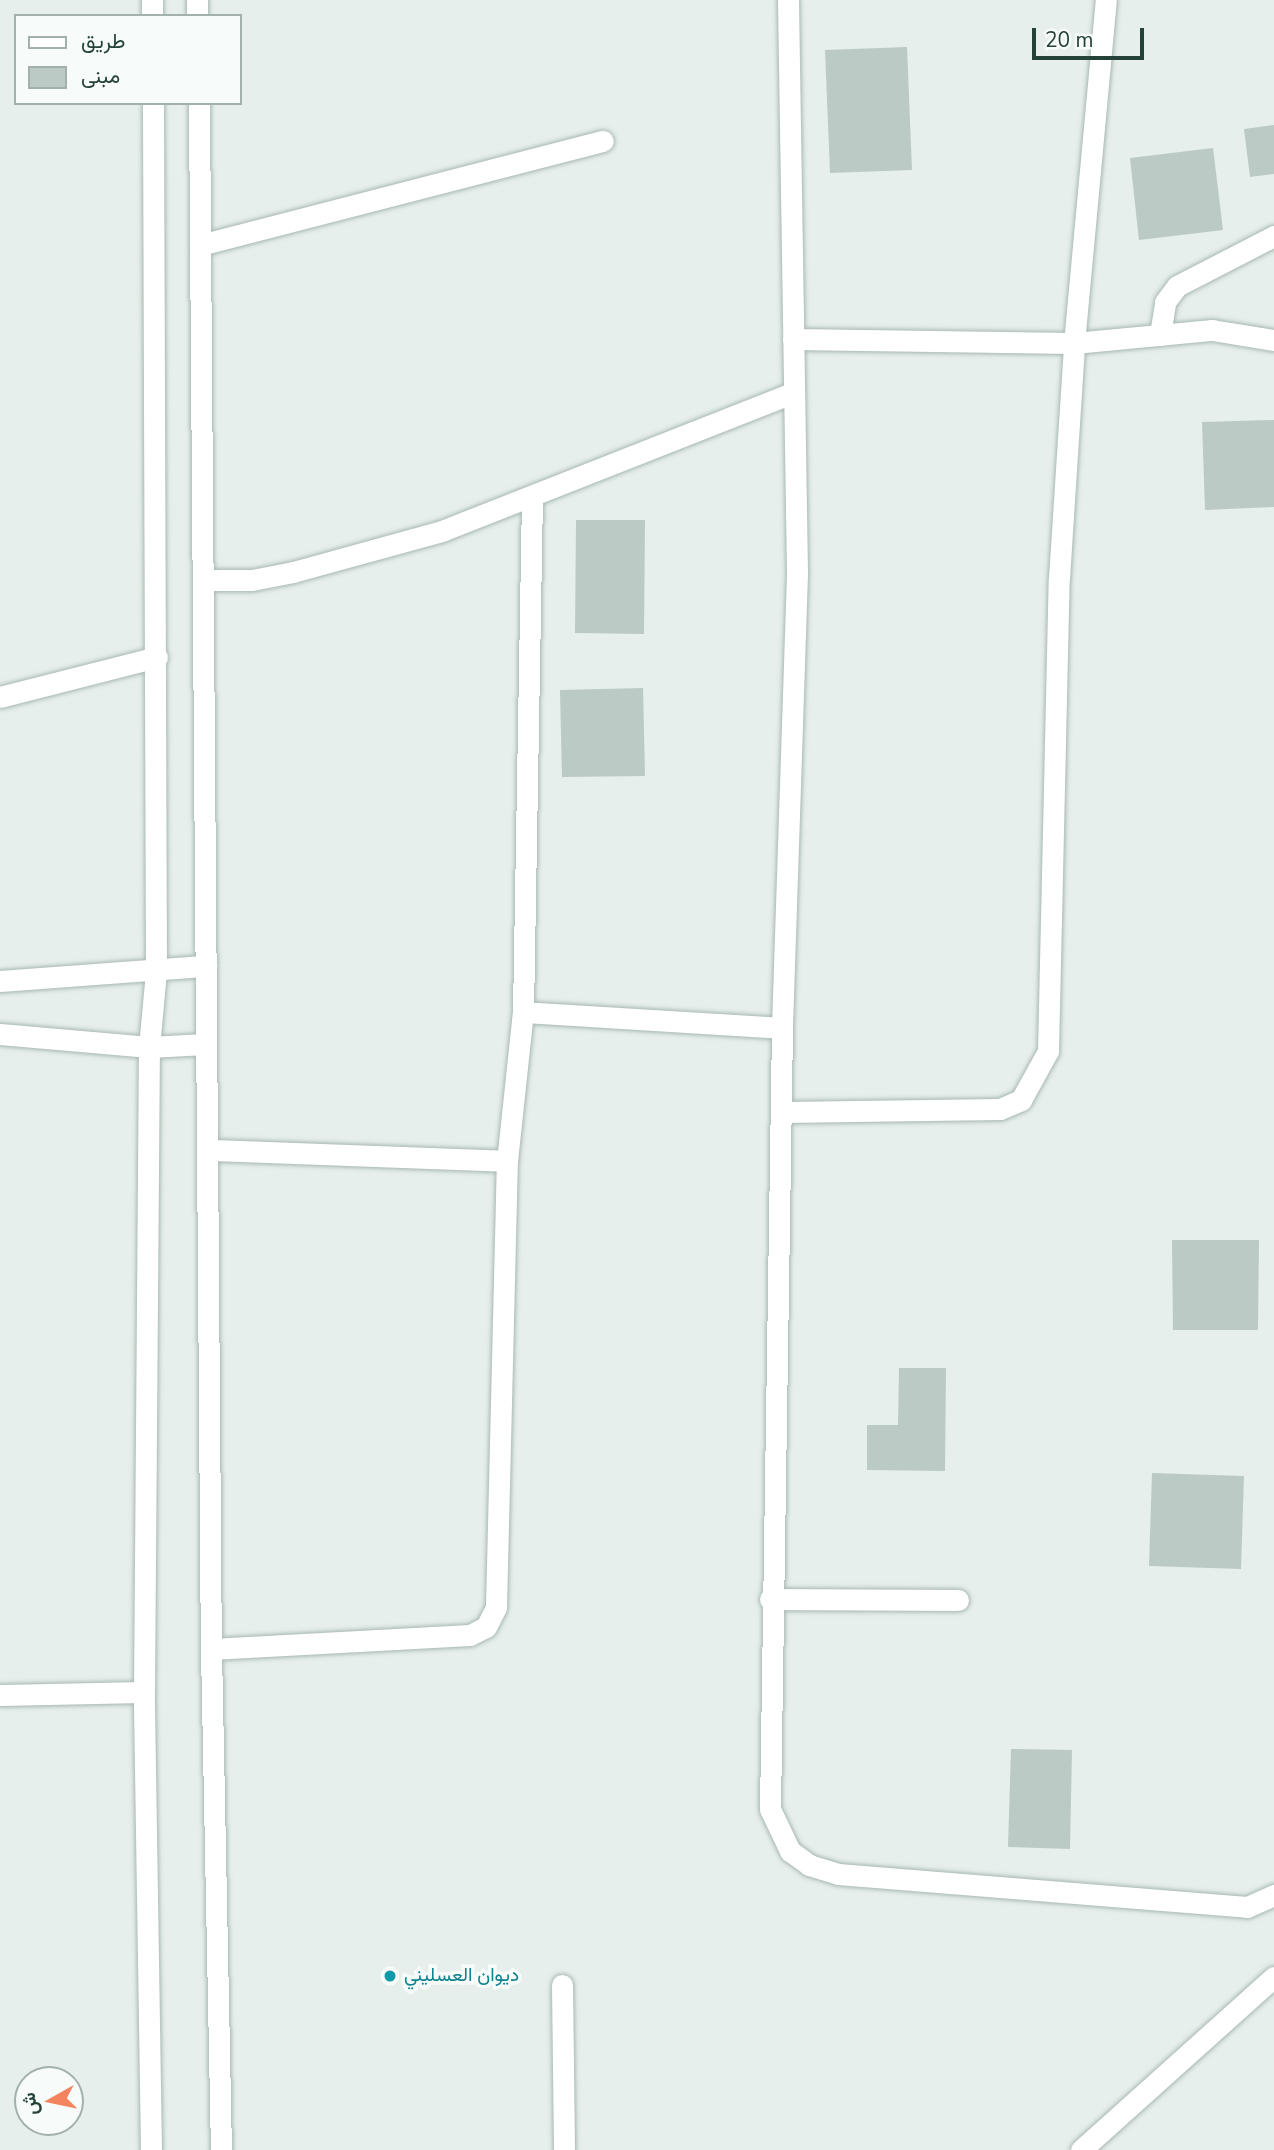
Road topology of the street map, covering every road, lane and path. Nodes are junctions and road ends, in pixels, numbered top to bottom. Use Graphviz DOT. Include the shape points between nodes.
graph roads {
  1 [pos="788,0"];
  2 [pos="1107,0"];
  3 [pos="153,105"];
  4 [pos="198,105"];
  5 [pos="603,141"];
  6 [pos="1274,236"];
  7 [pos="200,246"];
  8 [pos="1160,335"];
  9 [pos="793,339"];
  10 [pos="1274,340"];
  11 [pos="1074,342"];
  12 [pos="792,393"];
  13 [pos="532,497"];
  14 [pos="206,580"];
  15 [pos="158,657"];
  16 [pos="0,697"];
  17 [pos="206,966"];
  18 [pos="156,971"];
  19 [pos="0,981"];
  20 [pos="523,1012"];
  21 [pos="782,1028"];
  22 [pos="0,1034"];
  23 [pos="205,1044"];
  24 [pos="149,1047"];
  25 [pos="783,1112"];
  26 [pos="210,1150"];
  27 [pos="508,1161"];
  28 [pos="770,1599"];
  29 [pos="958,1600"];
  30 [pos="211,1649"];
  31 [pos="144,1692"];
  32 [pos="0,1695"];
  33 [pos="1274,1895"];
  34 [pos="1274,1977"];
  35 [pos="562,1985"];
  36 [pos="151,2150"];
  37 [pos="222,2150"];
  38 [pos="564,2150"];
  39 [pos="1081,2150"];
  1 -- 9 [label="street"];
  2 -- 11 [label="street"];
  3 -- 15 [label="street"];
  4 -- 7 [label="street"];
  5 -- 7 [label="street"];
  6 -- 8 [label="street" via="1177,286 1165,302"];
  7 -- 14 [label="street"];
  8 -- 10 [label="street" via="1212,330"];
  8 -- 11 [label="street"];
  9 -- 11 [label="street"];
  9 -- 12 [label="street"];
  11 -- 25 [label="street" via="1053,700 1048,1051 1021,1100 1000,1109"];
  12 -- 13 [label="street"];
  12 -- 21 [label="street" via="797,574"];
  13 -- 14 [label="street" via="442,531 318,566 252,580"];
  13 -- 20 [label="street"];
  14 -- 17 [label="street"];
  15 -- 16 [label="street"];
  15 -- 18 [label="street"];
  17 -- 18 [label="street"];
  17 -- 23 [label="street"];
  18 -- 19 [label="street"];
  18 -- 24 [label="street"];
  20 -- 21 [label="street"];
  20 -- 27 [label="street"];
  21 -- 25 [label="street"];
  22 -- 24 [label="street"];
  23 -- 24 [label="street"];
  23 -- 26 [label="street"];
  24 -- 31 [label="street"];
  25 -- 28 [label="street"];
  26 -- 27 [label="street"];
  26 -- 30 [label="street"];
  27 -- 30 [label="street" via="496,1607 486,1627 470,1635"];
  28 -- 29 [label="street"];
  28 -- 33 [label="street" via="770,1809 779,1835 809,1865 838,1874 1248,1907"];
  30 -- 37 [label="street"];
  31 -- 32 [label="street"];
  31 -- 36 [label="street"];
  34 -- 39 [label="street"];
  35 -- 38 [label="street"];
}
